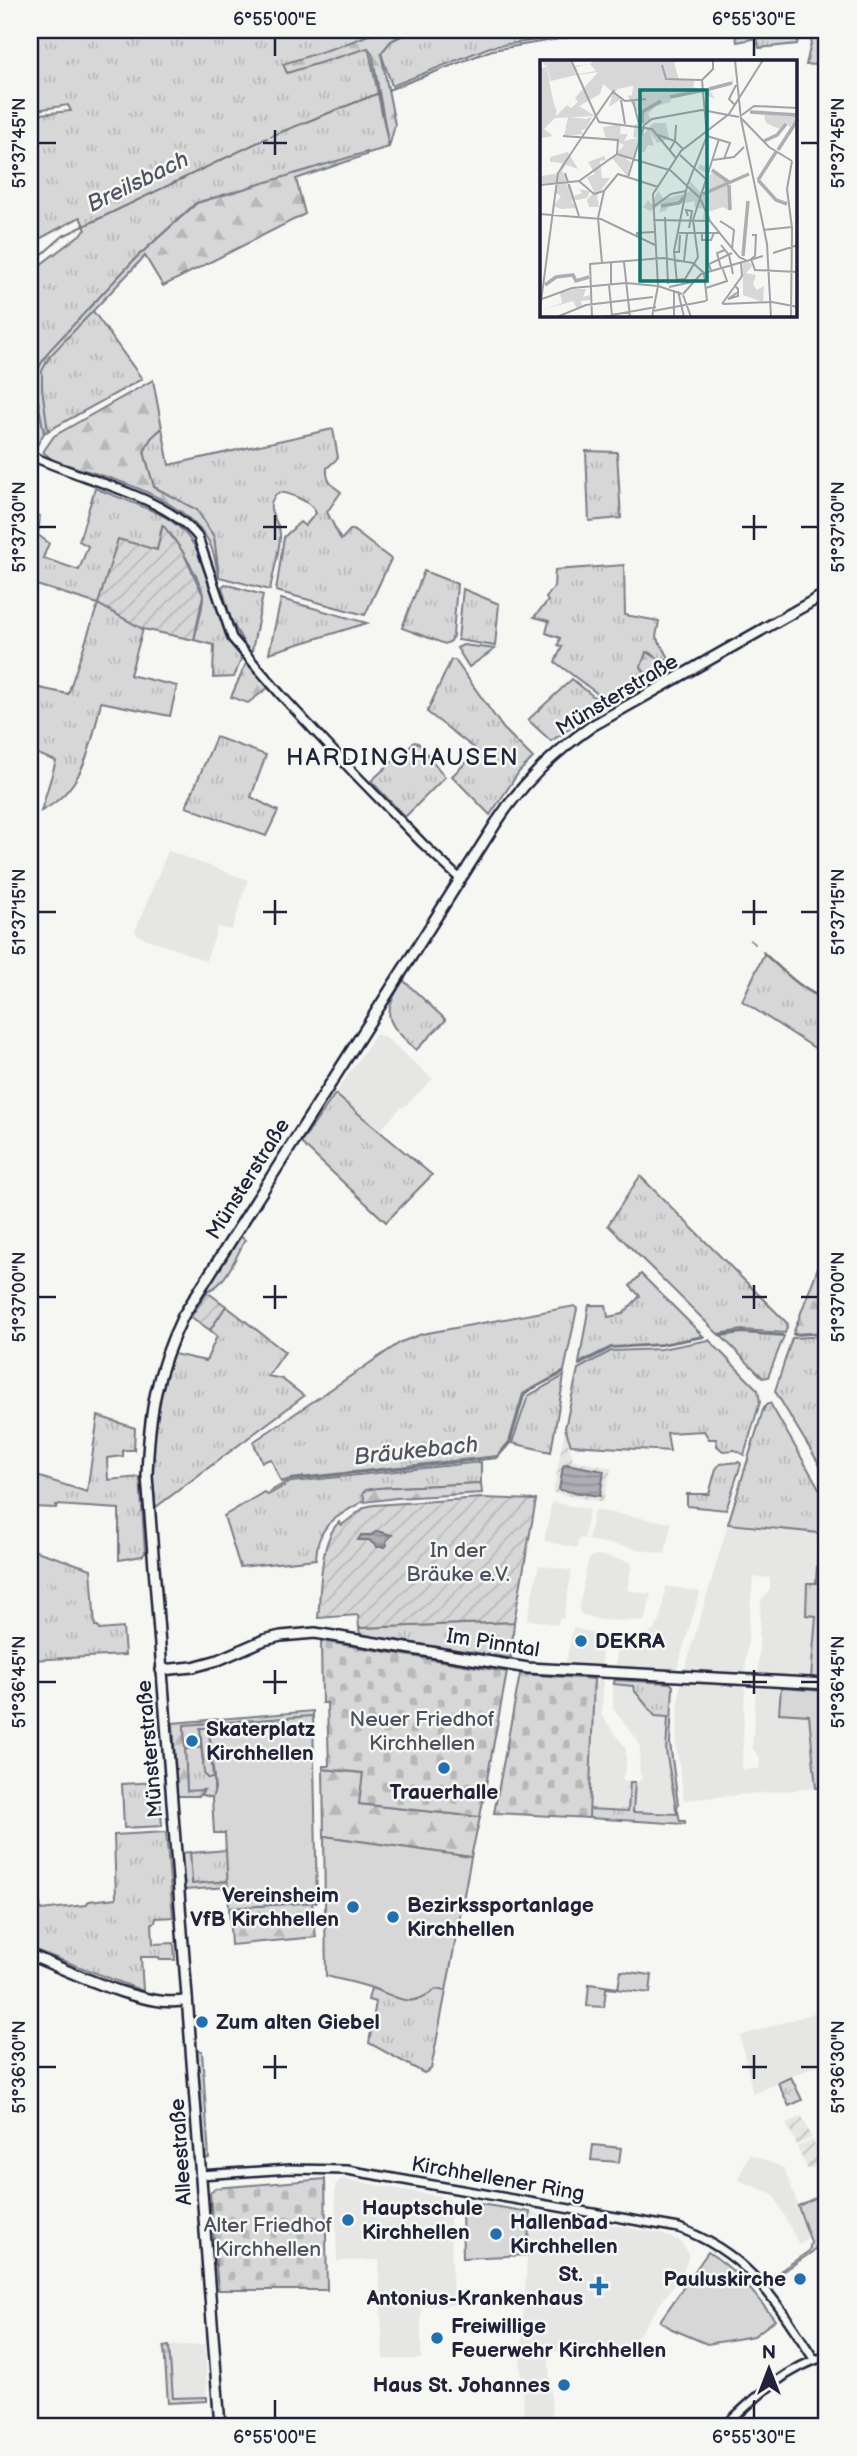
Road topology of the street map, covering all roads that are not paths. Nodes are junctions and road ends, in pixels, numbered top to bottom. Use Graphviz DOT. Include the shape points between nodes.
graph roads {
  1 [pos="30,455"];
  2 [pos="827,593"];
  3 [pos="460,879"];
  4 [pos="161,1670"];
  5 [pos="827,1685"];
  6 [pos="30,1955"];
  7 [pos="187,2000"];
  8 [pos="201,2175"];
  9 [pos="827,2356"];
  10 [pos="814,2360"];
  11 [pos="220,2426"];
  12 [pos="725,2426"];
  1 -- 3 [label="street" via="152,503 188,525 198,537 232,638 353,772"];
  2 -- 3 [label="main road, Münsterstraße" via="568,742 521,788"];
  3 -- 4 [label="main road, Münsterstraße" via="227,1245 169,1346 158,1377 148,1440"];
  4 -- 5 [label="main road, Im Pinntal" via="218,1660 264,1640 315,1633 528,1668"];
  4 -- 7 [label="main road, Münsterstraße"];
  6 -- 7 [label="main road" via="125,1993"];
  7 -- 8 [label="main road, Alleestraße"];
  8 -- 10 [label="street, Kirchhellener Ring" via="347,2170 679,2228 708,2239 745,2266"];
  8 -- 11 [label="main road, Alleestraße"];
  9 -- 10 [label="street"];
  10 -- 12 [label="street" via="771,2384"];
}
